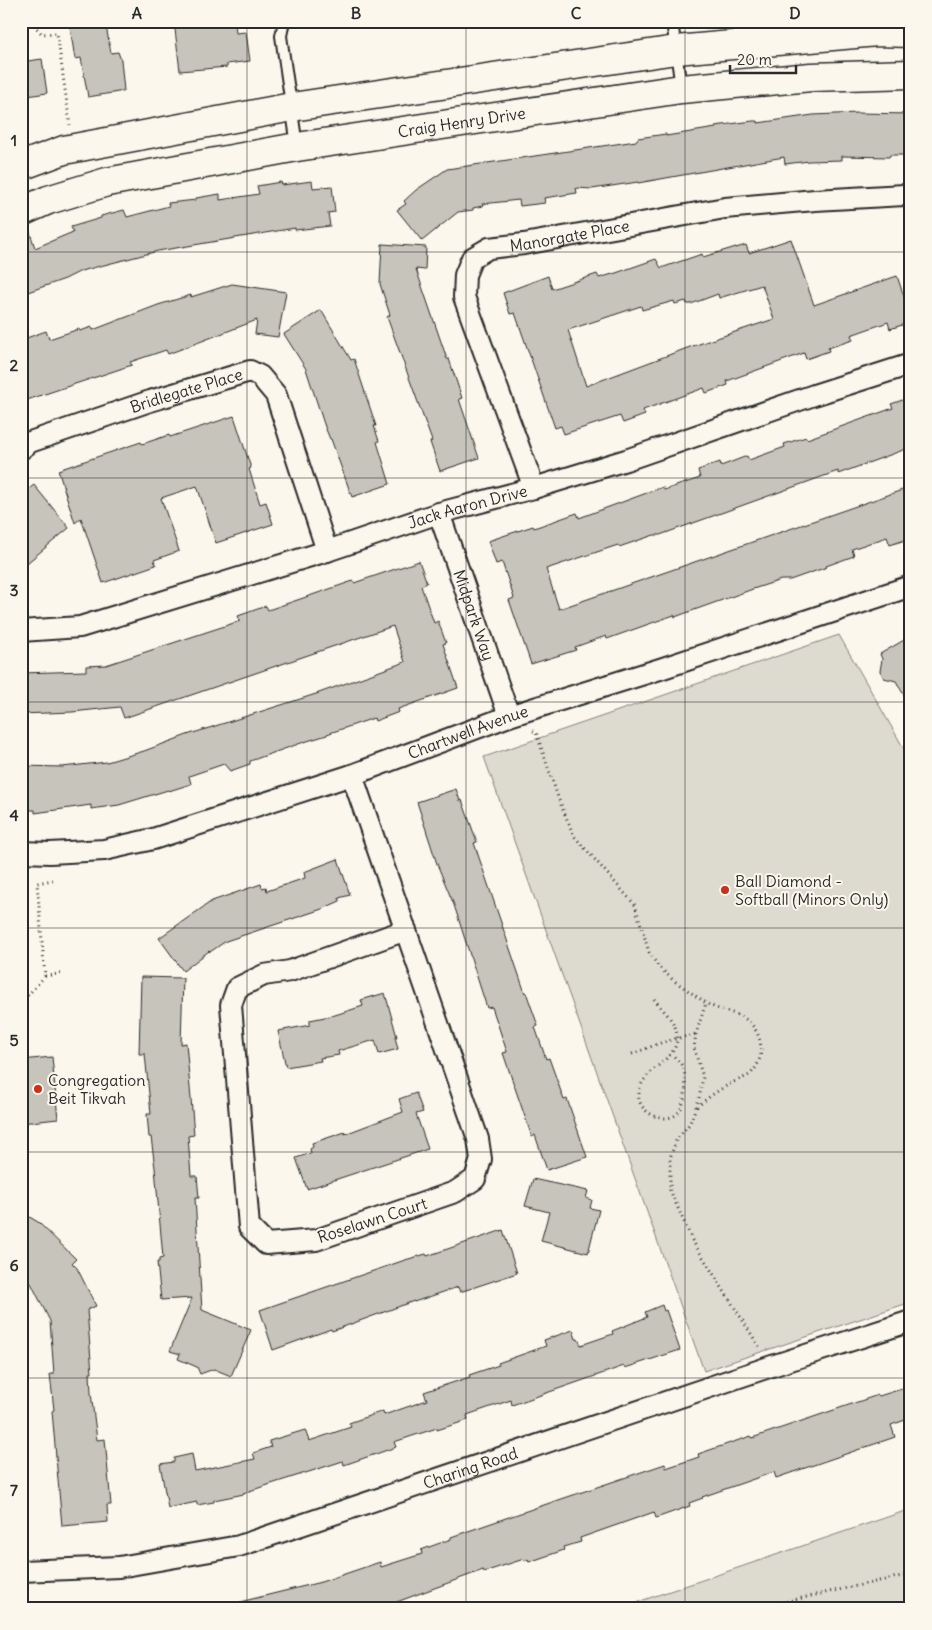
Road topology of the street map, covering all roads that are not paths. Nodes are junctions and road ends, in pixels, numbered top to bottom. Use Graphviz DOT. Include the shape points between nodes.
graph roads {
  1 [pos="284,21"];
  2 [pos="672,21"];
  3 [pos="911,33"];
  4 [pos="676,50"];
  5 [pos="911,74"];
  6 [pos="681,89"];
  7 [pos="292,107"];
  8 [pos="297,147"];
  9 [pos="21,166"];
  10 [pos="911,196"];
  11 [pos="21,212"];
  12 [pos="911,364"];
  13 [pos="21,449"];
  14 [pos="534,488"];
  15 [pos="439,514"];
  16 [pos="327,551"];
  17 [pos="911,586"];
  18 [pos="21,631"];
  19 [pos="509,716"];
  20 [pos="352,776"];
  21 [pos="21,852"];
  22 [pos="406,930"];
  23 [pos="911,1321"];
  24 [pos="21,1571"];
  1 -- 7 [label="lane" via="281,36"];
  2 -- 4 [label="lane"];
  3 -- 4 [label="street" via="876,32"];
  4 -- 6 [label="lane"];
  4 -- 7 [label="street"];
  5 -- 6 [label="street, Craig Henry Drive" via="811,77"];
  6 -- 8 [label="street, Craig Henry Drive"];
  7 -- 8 [label="lane"];
  7 -- 9 [label="street" via="64,150"];
  8 -- 11 [label="street, Craig Henry Drive" via="108,182 48,200"];
  10 -- 14 [label="street, Manorgate Place" via="724,208 489,248 472,258 465,275 464,297"];
  12 -- 14 [label="street, Jack Aaron Drive"];
  13 -- 16 [label="street, Bridlegate Place" via="30,442 150,401 250,371 260,376 276,394"];
  14 -- 15 [label="street, Jack Aaron Drive"];
  15 -- 16 [label="street, Jack Aaron Drive"];
  15 -- 19 [label="street, Midpark Way"];
  16 -- 18 [label="street, Jack Aaron Drive" via="80,627"];
  17 -- 19 [label="street, Chartwell Avenue"];
  19 -- 20 [label="street, Chartwell Avenue"];
  20 -- 21 [label="street, Chartwell Avenue" via="153,840 104,850"];
  20 -- 22 [label="street, Roselawn Court"];
  22 -- 22 [label="street, Roselawn Court" via="290,971 264,975 237,988 231,1005 249,1227 266,1244 316,1240 455,1192 475,1179 481,1159 478,1139"];
  23 -- 24 [label="street, Charing Road" via="239,1546 119,1567"];
}
